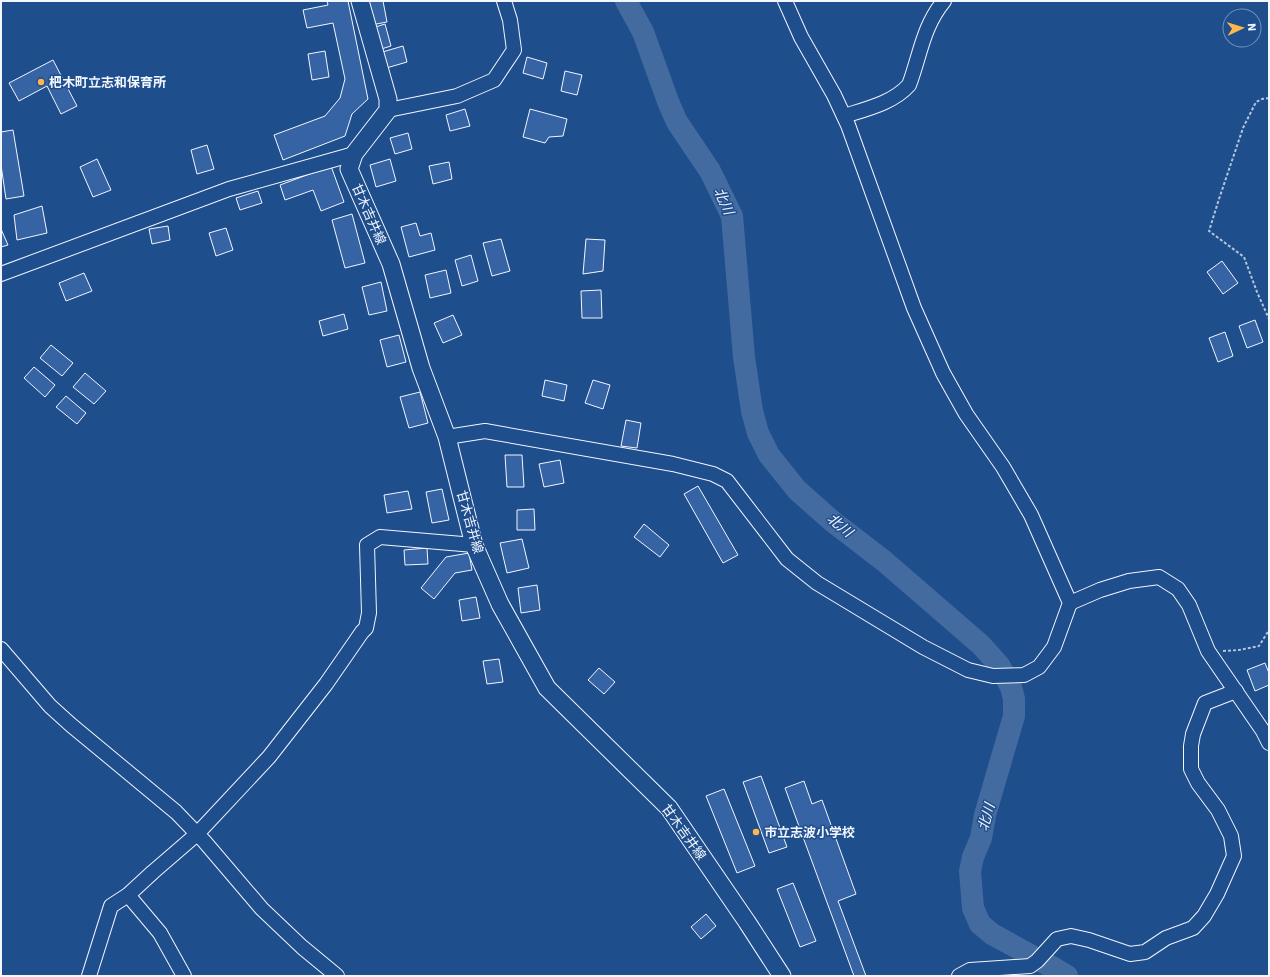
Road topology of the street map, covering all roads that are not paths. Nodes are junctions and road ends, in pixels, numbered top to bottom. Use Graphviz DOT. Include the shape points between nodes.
graph roads {
  1 [pos="360,1"];
  2 [pos="504,1"];
  3 [pos="785,1"];
  4 [pos="944,1"];
  5 [pos="388,110"];
  6 [pos="844,116"];
  7 [pos="354,154"];
  8 [pos="1,274"];
  9 [pos="447,438"];
  10 [pos="474,545"];
  11 [pos="1070,603"];
  12 [pos="1,649"];
  13 [pos="1236,691"];
  14 [pos="1269,743"];
  15 [pos="197,834"];
  16 [pos="128,896"];
  17 [pos="89,976"];
  18 [pos="184,976"];
  19 [pos="337,976"];
  20 [pos="782,976"];
  21 [pos="959,976"];
  1 -- 5 [label="main road" via="388,99"];
  2 -- 5 [label="street" via="510,20 514,50 494,80 457,96"];
  3 -- 6 [label="street" via="801,37"];
  4 -- 6 [label="street" via="927,27 909,85 883,103"];
  5 -- 7 [label="main road, 甘木吉井線"];
  6 -- 11 [label="street" via="914,308 942,373 1031,515"];
  7 -- 8 [label="street" via="229,189"];
  7 -- 9 [label="main road, 甘木吉井線" via="349,169 391,264 420,368"];
  9 -- 10 [label="main road, 甘木吉井線"];
  9 -- 11 [label="street" via="485,431 673,464 713,474 727,481 787,559 817,583 923,647 968,670 993,676 1024,675 1040,667 1054,647"];
  10 -- 15 [label="street" via="380,538 367,545 369,613 366,628 269,757"];
  10 -- 20 [label="main road, 甘木吉井線" via="500,604 547,688 669,808"];
  11 -- 13 [label="street" via="1129,581 1160,577 1178,589 1189,605 1208,651"];
  12 -- 15 [label="street" via="50,706 176,812"];
  13 -- 14 [label="street"];
  13 -- 21 [label="street" via="1205,703 1193,734 1191,769 1218,810 1231,836 1234,856 1217,894 1204,916 1193,928 1166,938 1145,952 1130,954 1071,936 1057,939 1030,966 970,970"];
  15 -- 16 [label="street"];
  15 -- 19 [label="street" via="262,909"];
  16 -- 17 [label="street" via="111,906"];
  16 -- 18 [label="street" via="160,934"];
}
